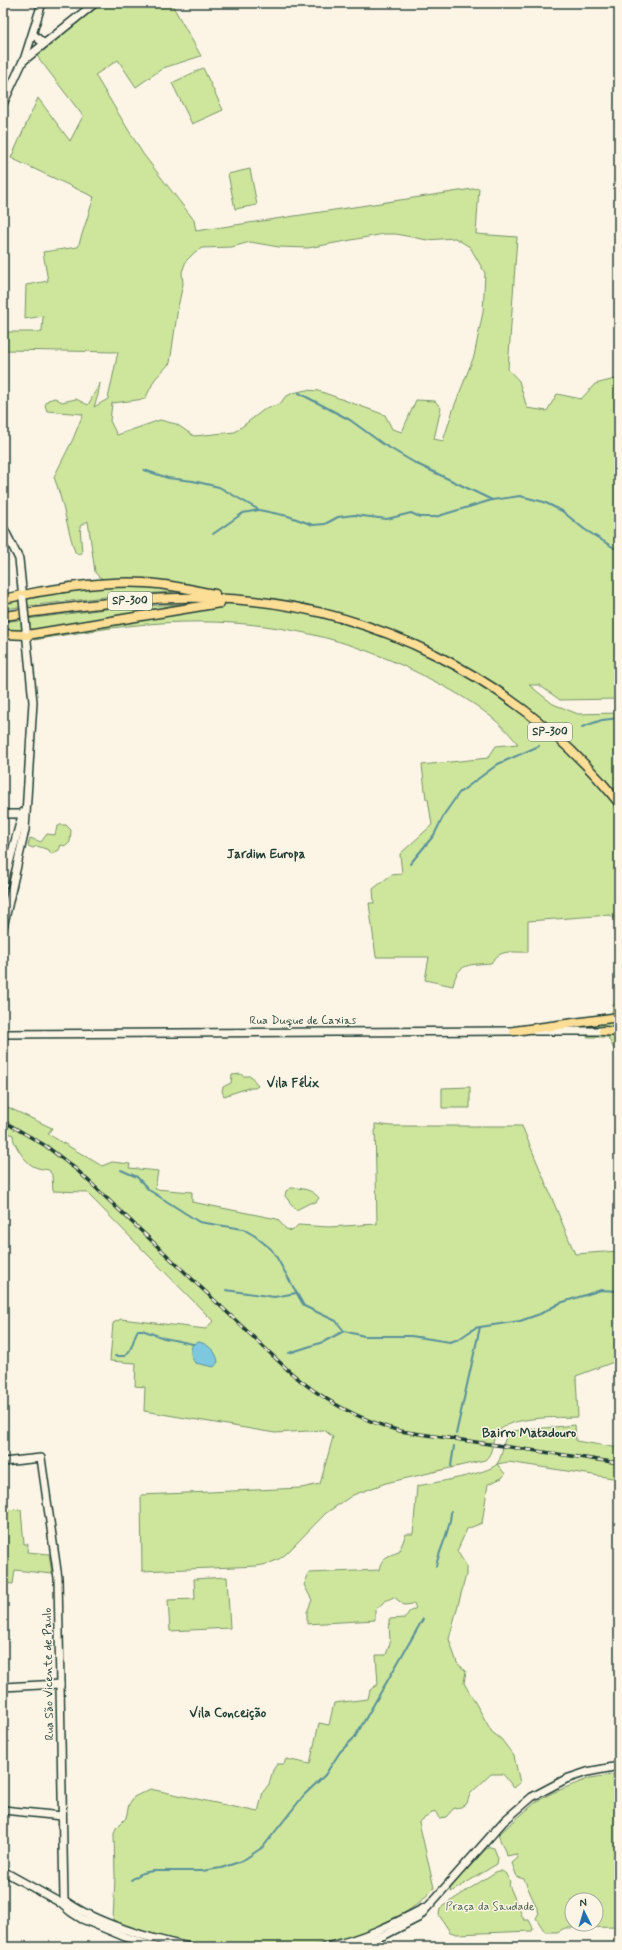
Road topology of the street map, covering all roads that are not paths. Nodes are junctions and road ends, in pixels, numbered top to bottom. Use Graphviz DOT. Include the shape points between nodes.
graph roads {
  1 [pos="42,3"];
  2 [pos="95,3"];
  3 [pos="32,39"];
  4 [pos="44,43"];
  5 [pos="38,49"];
  6 [pos="24,61"];
  7 [pos="3,104"];
  8 [pos="3,527"];
  9 [pos="23,597"];
  10 [pos="3,599"];
  11 [pos="257,601"];
  12 [pos="3,616"];
  13 [pos="26,632"];
  14 [pos="3,634"];
  15 [pos="619,803"];
  16 [pos="24,812"];
  17 [pos="3,814"];
  18 [pos="5,876"];
  19 [pos="14,878"];
  20 [pos="3,885"];
  21 [pos="3,928"];
  22 [pos="619,1017"];
  23 [pos="514,1031"];
  24 [pos="603,1031"];
  25 [pos="619,1032"];
  26 [pos="3,1034"];
  27 [pos="3,1462"];
  28 [pos="60,1684"];
  29 [pos="3,1687"];
  30 [pos="619,1766"];
  31 [pos="3,1810"];
  32 [pos="62,1816"];
  33 [pos="3,1871"];
  34 [pos="63,1898"];
  35 [pos="428,1906"];
  36 [pos="129,1934"];
  37 [pos="156,1947"];
  38 [pos="189,1947"];
  39 [pos="325,1947"];
  40 [pos="352,1947"];
  1 -- 3 [label="street"];
  2 -- 4 [label="street"];
  3 -- 4 [label="street"];
  3 -- 5 [label="street"];
  3 -- 6 [label="street"];
  4 -- 5 [label="street"];
  5 -- 6 [label="street"];
  6 -- 7 [label="street"];
  8 -- 9 [label="street" via="19,559"];
  9 -- 10 [label="main road"];
  9 -- 11 [label="main road" via="89,586 138,582"];
  9 -- 13 [label="street, bridge"];
  11 -- 12 [label="main road, SP-300" via="164,599"];
  11 -- 13 [label="main road" via="198,605"];
  11 -- 15 [label="main road, SP-300" via="318,611 358,622 396,636 451,663 539,723 587,767"];
  13 -- 14 [label="main road"];
  13 -- 16 [label="street" via="32,702"];
  16 -- 17 [label="street"];
  16 -- 18 [label="street"];
  16 -- 19 [label="street" via="24,835"];
  18 -- 19 [label="street"];
  18 -- 20 [label="street"];
  19 -- 21 [label="street"];
  22 -- 23 [label="main road"];
  23 -- 24 [label="street, Rua Duque de Caxias"];
  23 -- 26 [label="street, Rua Duque de Caxias"];
  24 -- 25 [label="main road"];
  27 -- 28 [label="street, Rua São Vicente de Paulo" via="41,1458 58,1578"];
  28 -- 29 [label="street"];
  28 -- 32 [label="street, Rua São Vicente de Paulo"];
  30 -- 35 [label="street" via="566,1778 532,1797 504,1821"];
  31 -- 32 [label="street"];
  32 -- 34 [label="street, Rua São Vicente de Paulo"];
  33 -- 34 [label="street"];
  34 -- 36 [label="street" via="70,1912 82,1919"];
  35 -- 39 [label="street" via="382,1929"];
  35 -- 40 [label="street" via="421,1916 414,1920 385,1935"];
  36 -- 37 [label="street"];
  36 -- 38 [label="street"];
}
